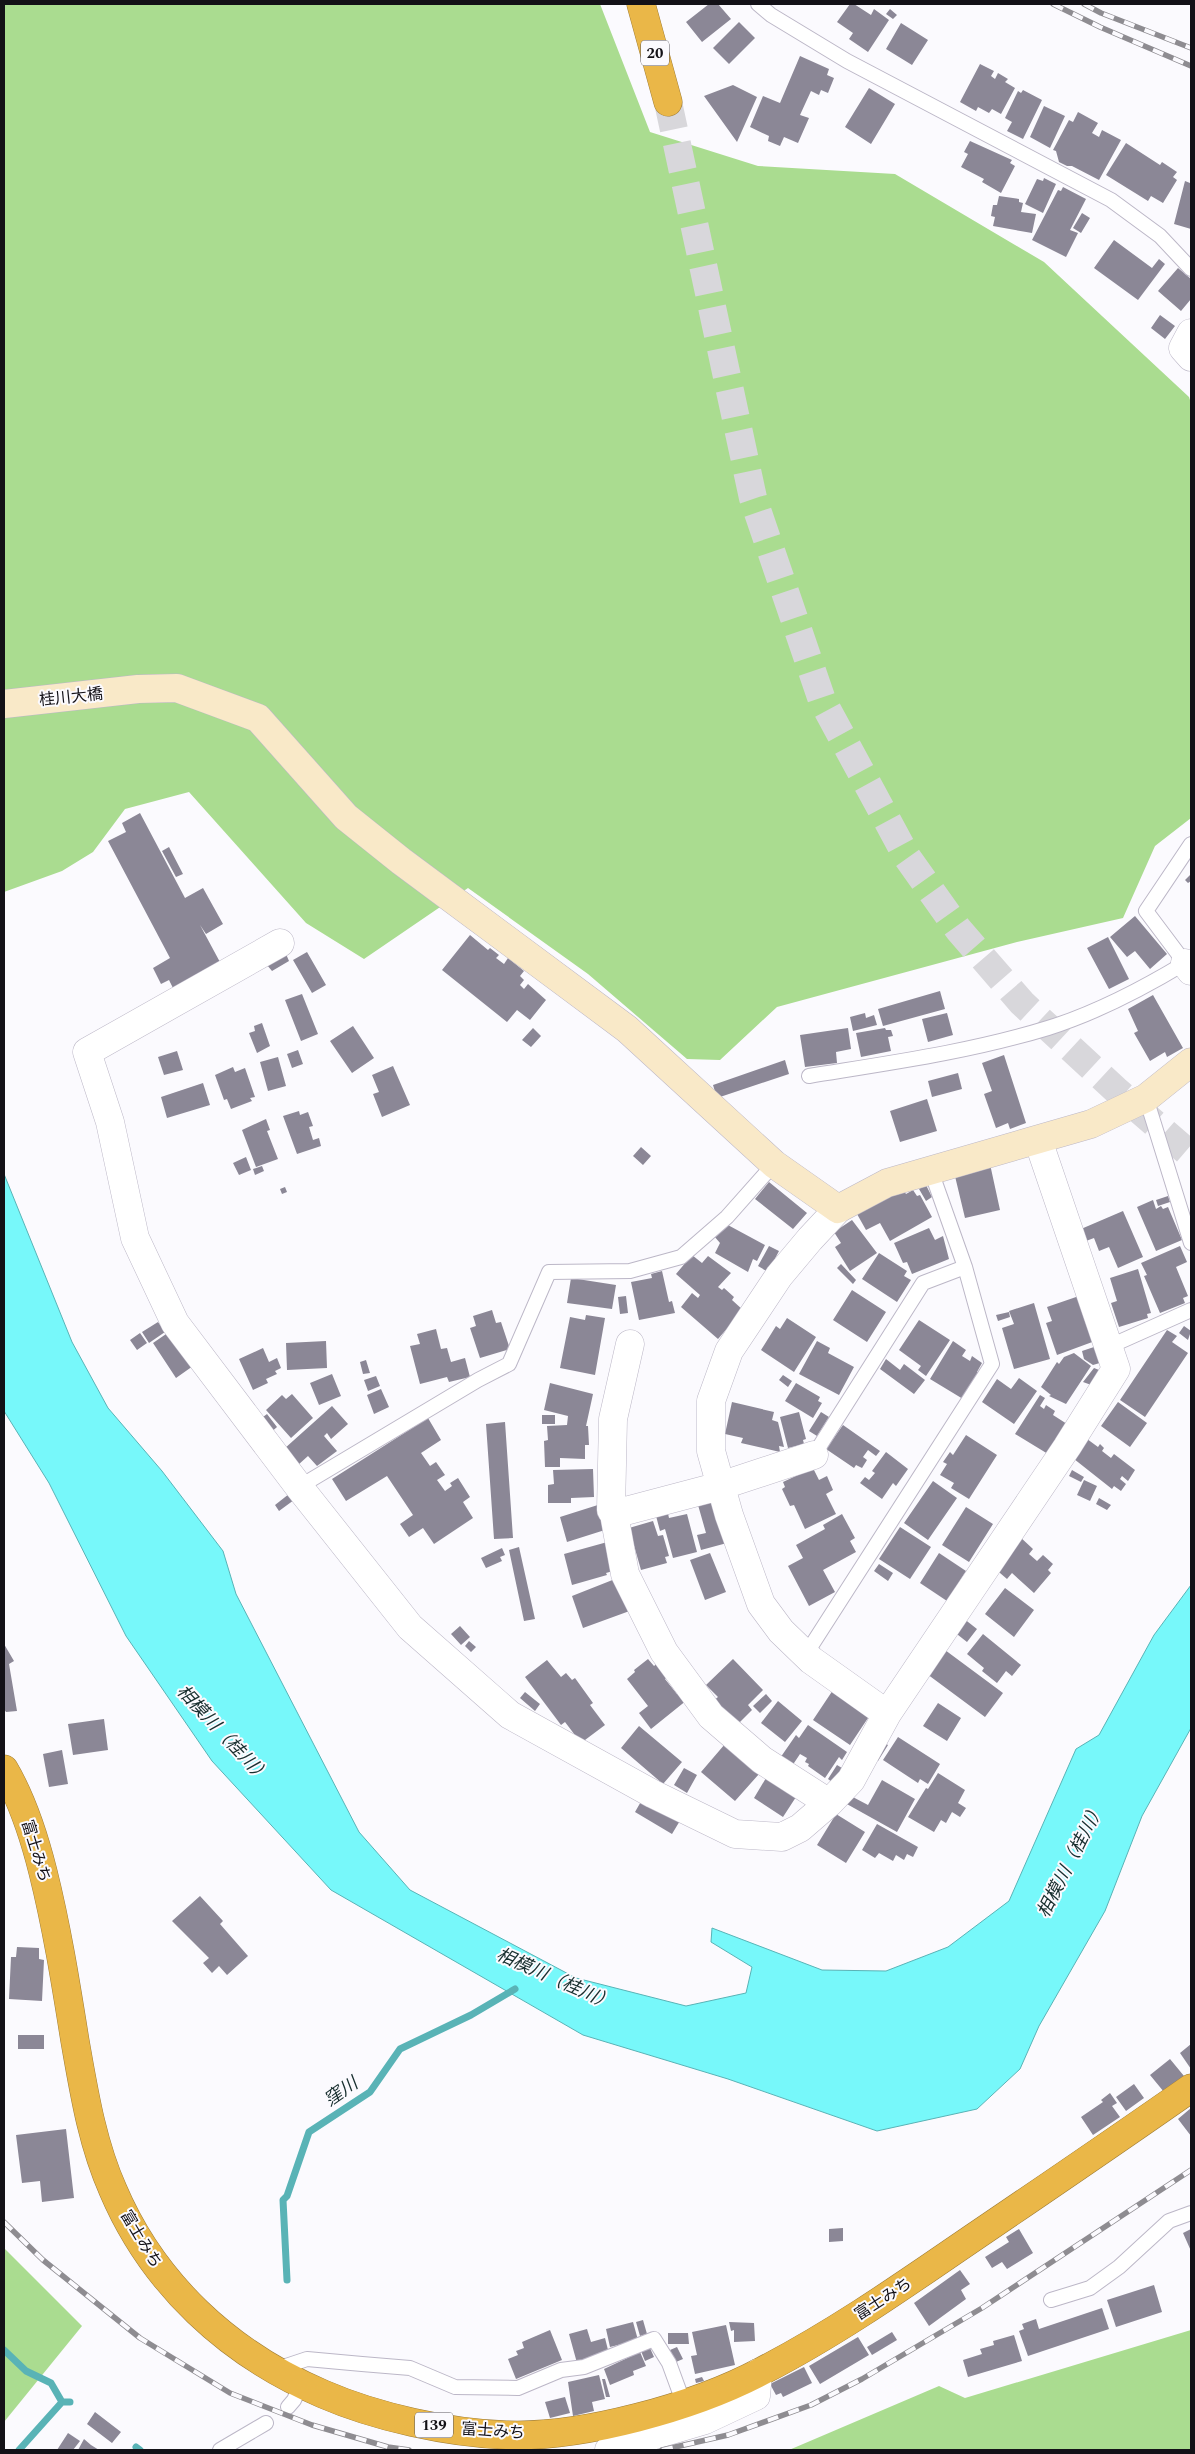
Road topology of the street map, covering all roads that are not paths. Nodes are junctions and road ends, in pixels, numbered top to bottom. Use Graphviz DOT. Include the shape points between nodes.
graph roads {
  1 [pos="641,4"];
  2 [pos="758,4"];
  3 [pos="668,102"];
  4 [pos="1191,269"];
  5 [pos="1191,333"];
  6 [pos="1191,357"];
  7 [pos="4,704"];
  8 [pos="1191,844"];
  9 [pos="280,943"];
  10 [pos="1188,967"];
  11 [pos="1191,1062"];
  12 [pos="809,1076"];
  13 [pos="1146,1098"];
  14 [pos="1038,1140"];
  15 [pos="774,1164"];
  16 [pos="931,1171"];
  17 [pos="838,1209"];
  18 [pos="1191,1243"];
  19 [pos="965,1267"];
  20 [pos="1191,1310"];
  21 [pos="630,1344"];
  22 [pos="1108,1347"];
  23 [pos="814,1455"];
  24 [pos="720,1486"];
  25 [pos="300,1488"];
  26 [pos="614,1514"];
  27 [pos="806,1654"];
  28 [pos="887,1714"];
  29 [pos="4,1769"];
  30 [pos="829,1803"];
  31 [pos="1191,2088"];
  32 [pos="1191,2213"];
  33 [pos="1051,2300"];
  34 [pos="758,2374"];
  35 [pos="290,2388"];
  36 [pos="684,2404"];
  37 [pos="266,2423"];
  38 [pos="220,2450"];
  39 [pos="609,2450"];
  1 -- 3 [label="highway, 20"];
  2 -- 4 [label="lane" via="847,61 1112,200 1160,236"];
  5 -- 6 [label="street" via="1183,348"];
  7 -- 15 [label="street, 桂川大橋" via="177,688 258,718 346,817 627,1029"];
  8 -- 10 [label="lane" via="1146,911"];
  9 -- 25 [label="street" via="87,1052 110,1122 135,1238 175,1323"];
  10 -- 12 [label="lane" via="1049,1028 954,1053"];
  11 -- 13 [label="street"];
  13 -- 14 [label="street" via="1091,1124"];
  13 -- 18 [label="lane"];
  14 -- 16 [label="street"];
  14 -- 22 [label="street"];
  15 -- 17 [label="street, 桂川大橋"];
  15 -- 25 [label="lane" via="726,1217 681,1257 630,1271 549,1272 510,1364"];
  16 -- 17 [label="street" via="887,1184"];
  16 -- 19 [label="lane"];
  17 -- 24 [label="street" via="779,1276 729,1351 711,1401 711,1451"];
  19 -- 23 [label="lane" via="923,1283"];
  19 -- 27 [label="lane" via="992,1364"];
  20 -- 22 [label="lane"];
  21 -- 26 [label="street" via="613,1419 611,1510"];
  22 -- 28 [label="street" via="1116,1369"];
  23 -- 24 [label="street"];
  24 -- 26 [label="street"];
  24 -- 27 [label="street" via="761,1604 781,1631"];
  25 -- 30 [label="street" via="410,1627 510,1716 734,1834 782,1837 800,1828"];
  26 -- 30 [label="street" via="625,1574 664,1652 687,1684 711,1716 762,1760"];
  27 -- 28 [label="street"];
  28 -- 30 [label="street" via="851,1780"];
  29 -- 35 [label="highway, 富士みち / 139" via="33,1832 49,1897 94,2137 113,2191 140,2243 173,2289 206,2321"];
  31 -- 34 [label="highway, 富士みち / 139" via="904,2285 837,2329"];
  32 -- 33 [label="lane" via="1170,2221 1119,2267 1090,2288"];
  34 -- 36 [label="highway, 富士みち / 139"];
  34 -- 39 [label="street" via="756,2396 705,2420"];
  35 -- 36 [label="highway, 富士みち / 139" via="394,2418 507,2435 575,2430"];
  35 -- 36 [label="lane" via="286,2366 307,2359 410,2368 455,2387 518,2388 561,2370 584,2367 654,2339 669,2363"];
  37 -- 38 [label="lane"];
}
